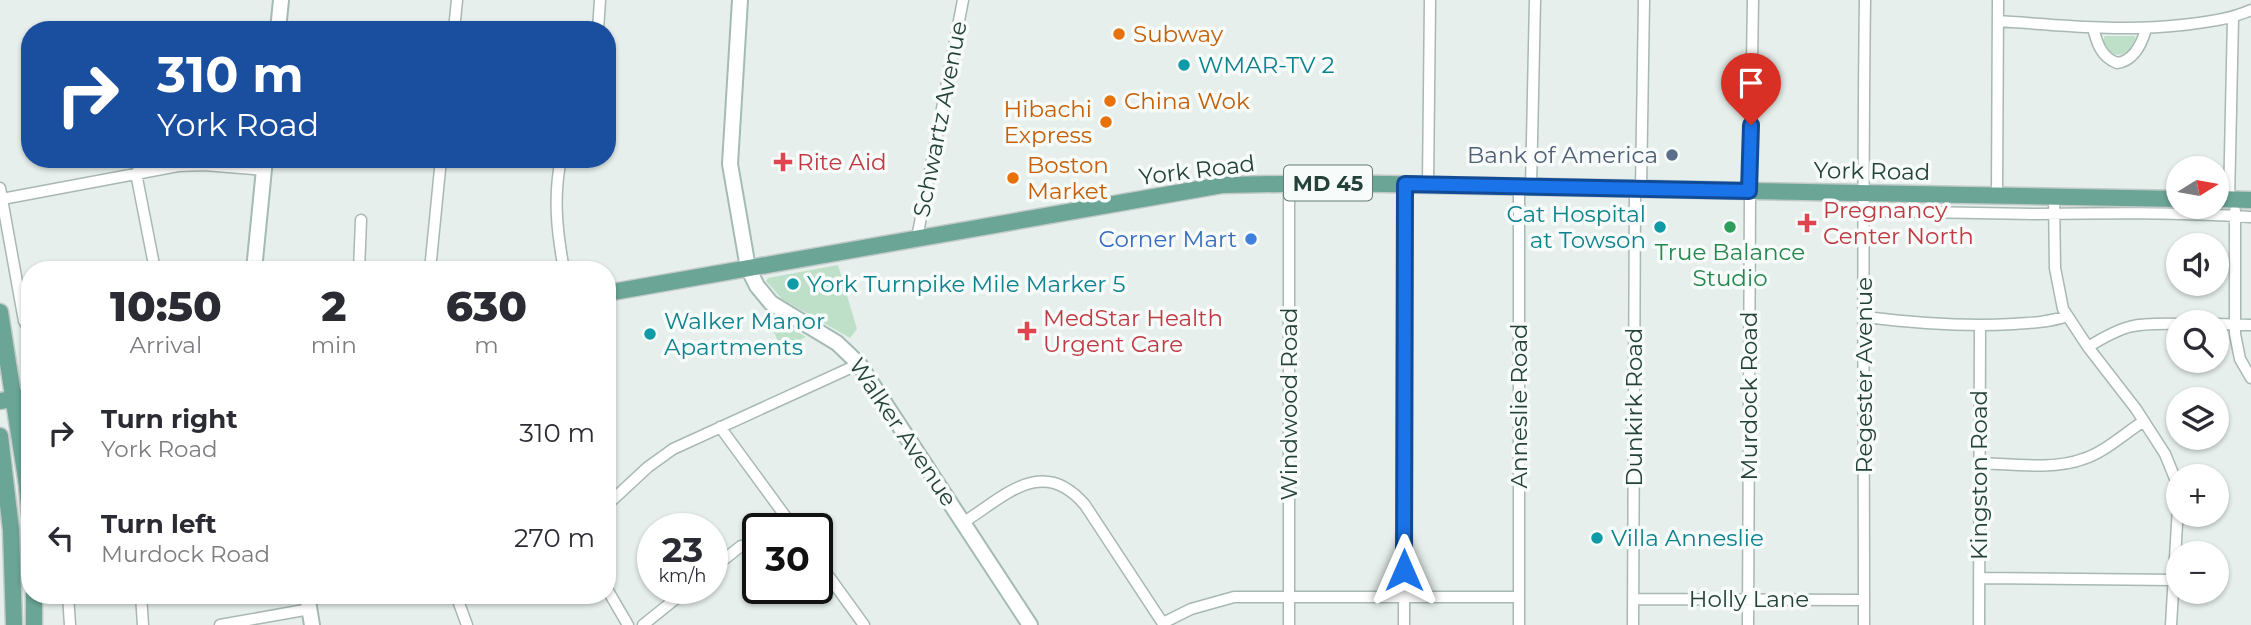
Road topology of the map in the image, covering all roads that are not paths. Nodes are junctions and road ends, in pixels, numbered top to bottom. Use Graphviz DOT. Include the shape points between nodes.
graph roads {
  1 [pos="281,0"];
  2 [pos="457,0"];
  3 [pos="600,0"];
  4 [pos="739,0"];
  5 [pos="963,0"];
  6 [pos="1430,0"];
  7 [pos="1535,0"];
  8 [pos="1644,0"];
  9 [pos="1753,0"];
  10 [pos="1865,0"];
  11 [pos="1998,0"];
  12 [pos="2251,10"];
  13 [pos="2233,18"];
  14 [pos="279,21"];
  15 [pos="455,21"];
  16 [pos="599,21"];
  17 [pos="1998,21"];
  18 [pos="2093,28"];
  19 [pos="2146,29"];
  20 [pos="167,168"];
  21 [pos="265,168"];
  22 [pos="440,168"];
  23 [pos="559,168"];
  24 [pos="136,173"];
  25 [pos="1289,183"];
  26 [pos="1405,184"];
  27 [pos="1428,185"];
  28 [pos="1525,187"];
  29 [pos="0,188"];
  30 [pos="1638,189"];
  31 [pos="1749,191"];
  32 [pos="1862,194"];
  33 [pos="1997,196"];
  34 [pos="2,199"];
  35 [pos="2166,200"];
  36 [pos="2233,203"];
  37 [pos="2054,205"];
  38 [pos="1863,211"];
  39 [pos="2251,217"];
  40 [pos="361,220"];
  41 [pos="917,238"];
  42 [pos="153,261"];
  43 [pos="255,261"];
  44 [pos="359,261"];
  45 [pos="431,261"];
  46 [pos="563,261"];
  47 [pos="748,268"];
  48 [pos="616,291"];
  49 [pos="21,304"];
  50 [pos="0,312"];
  51 [pos="2067,316"];
  52 [pos="1865,317"];
  53 [pos="2166,324"];
  54 [pos="2229,324"];
  55 [pos="2234,324"];
  56 [pos="2251,325"];
  57 [pos="1980,326"];
  58 [pos="2088,347"];
  59 [pos="859,364"];
  60 [pos="2251,378"];
  61 [pos="14,398"];
  62 [pos="2144,421"];
  63 [pos="720,427"];
  64 [pos="0,436"];
  65 [pos="21,450"];
  66 [pos="1979,463"];
  67 [pos="616,497"];
  68 [pos="783,513"];
  69 [pos="964,522"];
  70 [pos="2176,541"];
  71 [pos="741,545"];
  72 [pos="728,556"];
  73 [pos="1979,578"];
  74 [pos="2166,580"];
  75 [pos="833,583"];
  76 [pos="1289,597"];
  77 [pos="1404,597"];
  78 [pos="1519,597"];
  79 [pos="1633,599"];
  80 [pos="1748,599"];
  81 [pos="1864,600"];
  82 [pos="34,604"];
  83 [pos="69,604"];
  84 [pos="142,604"];
  85 [pos="300,604"];
  86 [pos="308,604"];
  87 [pos="459,604"];
  88 [pos="616,604"];
  89 [pos="669,604"];
  90 [pos="2172,604"];
  91 [pos="1164,624"];
  92 [pos="14,625"];
  93 [pos="34,625"];
  94 [pos="70,625"];
  95 [pos="143,625"];
  96 [pos="220,625"];
  97 [pos="312,625"];
  98 [pos="467,625"];
  99 [pos="628,625"];
  100 [pos="643,625"];
  101 [pos="864,625"];
  102 [pos="1030,625"];
  103 [pos="1289,625"];
  104 [pos="1404,625"];
  105 [pos="1519,625"];
  106 [pos="1633,625"];
  107 [pos="1748,625"];
  108 [pos="1864,625"];
  109 [pos="1979,625"];
  110 [pos="2171,625"];
  1 -- 14 [label="street"];
  2 -- 15 [label="street"];
  3 -- 16 [label="street"];
  4 -- 47 [label="street" via="730,164"];
  5 -- 41 [label="street, Schwartz Avenue"];
  6 -- 27 [label="street"];
  7 -- 28 [label="street, Anneslie Road"];
  8 -- 30 [label="street, Dunkirk Road"];
  9 -- 31 [label="street, Murdock Road"];
  10 -- 32 [label="street, Regester Avenue"];
  11 -- 17 [label="street"];
  12 -- 13 [label="street"];
  13 -- 19 [label="street"];
  13 -- 36 [label="street"];
  17 -- 18 [label="street"];
  17 -- 33 [label="street"];
  18 -- 19 [label="street"];
  18 -- 19 [label="street" via="2101,51 2117,62 2138,48"];
  20 -- 24 [label="street"];
  21 -- 43 [label="street"];
  22 -- 45 [label="street"];
  23 -- 46 [label="street" via="556,216"];
  24 -- 34 [label="street"];
  24 -- 42 [label="street"];
  25 -- 26 [label="main road, York Road / MD 45"];
  25 -- 41 [label="main road, York Road / MD 45" via="1222,185"];
  25 -- 76 [label="street, Windwood Road"];
  26 -- 27 [label="main road, York Road / MD 45"];
  26 -- 77 [label="street"];
  27 -- 28 [label="main road, York Road / MD 45"];
  28 -- 30 [label="main road, York Road / MD 45"];
  28 -- 78 [label="street, Anneslie Road"];
  29 -- 34 [label="street"];
  30 -- 31 [label="main road, York Road / MD 45"];
  30 -- 79 [label="street, Dunkirk Road"];
  31 -- 32 [label="main road, York Road / MD 45"];
  31 -- 80 [label="street, Murdock Road"];
  32 -- 33 [label="main road, York Road / MD 45"];
  32 -- 38 [label="street, Regester Avenue"];
  33 -- 37 [label="main road, York Road / MD 45"];
  34 -- 49 [label="street"];
  35 -- 37 [label="main road, York Road / MD 45"];
  36 -- 37 [label="street, York Road"];
  36 -- 39 [label="street, York Road"];
  36 -- 55 [label="street"];
  37 -- 38 [label="street, York Road" via="2034,214"];
  37 -- 51 [label="street" via="2056,281"];
  38 -- 52 [label="street, Regester Avenue"];
  40 -- 44 [label="street"];
  41 -- 47 [label="main road, York Road"];
  47 -- 48 [label="main road, York Road"];
  47 -- 59 [label="street, Walker Avenue" via="771,303 837,343"];
  50 -- 61 [label="main road"];
  51 -- 57 [label="street"];
  51 -- 58 [label="street"];
  52 -- 57 [label="street"];
  52 -- 81 [label="street, Regester Avenue"];
  53 -- 58 [label="street" via="2115,330"];
  54 -- 55 [label="street"];
  55 -- 56 [label="street"];
  55 -- 60 [label="street" via="2238,353"];
  57 -- 66 [label="street, Kingston Road"];
  58 -- 62 [label="street"];
  59 -- 63 [label="street"];
  59 -- 69 [label="street, Walker Avenue"];
  61 -- 65 [label="main road"];
  62 -- 66 [label="street" via="2076,461"];
  62 -- 70 [label="street" via="2176,481"];
  63 -- 67 [label="street" via="665,453"];
  63 -- 68 [label="street"];
  64 -- 92 [label="main road" via="11,530"];
  66 -- 73 [label="street, Kingston Road"];
  69 -- 91 [label="street" via="1024,484 1037,480 1064,486 1085,505"];
  69 -- 102 [label="street, Walker Avenue"];
  71 -- 72 [label="street"];
  73 -- 74 [label="street"];
  73 -- 109 [label="street, Kingston Road"];
  75 -- 101 [label="street"];
  76 -- 77 [label="street"];
  76 -- 91 [label="street" via="1226,599 1191,609"];
  76 -- 103 [label="street, Windwood Road"];
  77 -- 78 [label="street"];
  77 -- 104 [label="street"];
  78 -- 105 [label="street, Anneslie Road"];
  79 -- 80 [label="street, Holly Lane"];
  79 -- 106 [label="street, Dunkirk Road"];
  80 -- 81 [label="street, Holly Lane"];
  80 -- 107 [label="street, Murdock Road"];
  81 -- 108 [label="street, Regester Avenue"];
  82 -- 93 [label="main road"];
  83 -- 94 [label="street"];
  84 -- 95 [label="street"];
  85 -- 96 [label="street"];
  86 -- 97 [label="street"];
  87 -- 98 [label="street"];
  88 -- 99 [label="street"];
  89 -- 100 [label="street"];
  90 -- 110 [label="street"];
}
